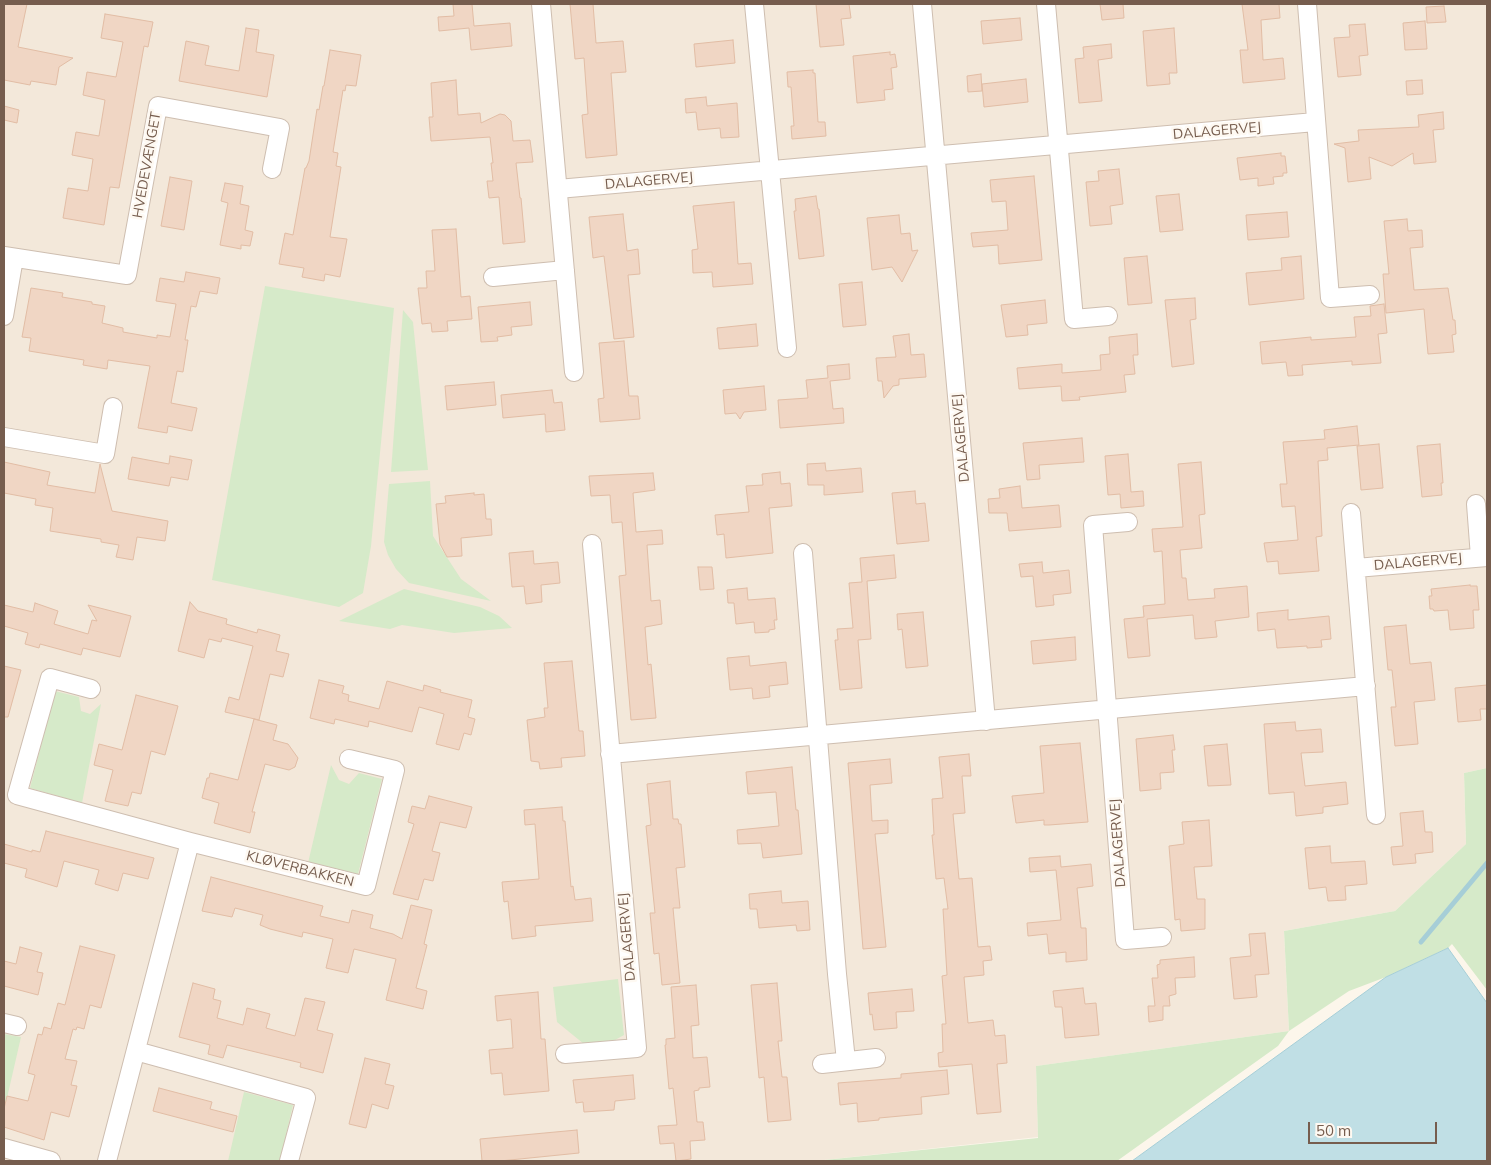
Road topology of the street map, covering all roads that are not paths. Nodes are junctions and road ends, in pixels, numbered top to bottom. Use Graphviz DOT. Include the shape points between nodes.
graph roads {
  1 [pos="541,4"];
  2 [pos="754,4"];
  3 [pos="922,4"];
  4 [pos="1046,4"];
  5 [pos="1307,4"];
  6 [pos="1315,122"];
  7 [pos="1058,145"];
  8 [pos="935,156"];
  9 [pos="272,169"];
  10 [pos="769,170"];
  11 [pos="558,189"];
  12 [pos="9,257"];
  13 [pos="565,270"];
  14 [pos="493,277"];
  15 [pos="1370,295"];
  16 [pos="4,316"];
  17 [pos="1108,316"];
  18 [pos="787,348"];
  19 [pos="574,372"];
  20 [pos="113,407"];
  21 [pos="4,437"];
  22 [pos="1476,504"];
  23 [pos="1351,512"];
  24 [pos="1128,522"];
  25 [pos="592,544"];
  26 [pos="802,553"];
  27 [pos="1484,557"];
  28 [pos="1356,568"];
  29 [pos="1366,686"];
  30 [pos="90,689"];
  31 [pos="1107,710"];
  32 [pos="986,720"];
  33 [pos="818,736"];
  34 [pos="610,754"];
  35 [pos="349,759"];
  36 [pos="1376,815"];
  37 [pos="190,842"];
  38 [pos="1162,937"];
  39 [pos="136,1051"];
  40 [pos="565,1054"];
  41 [pos="876,1058"];
  42 [pos="846,1062"];
  43 [pos="822,1064"];
  44 [pos="4,1148"];
  45 [pos="51,1161"];
  46 [pos="107,1161"];
  47 [pos="290,1161"];
  1 -- 11 [label="street"];
  2 -- 10 [label="street"];
  3 -- 8 [label="street, DALAGERVEJ"];
  4 -- 7 [label="street"];
  5 -- 6 [label="street"];
  6 -- 7 [label="street, DALAGERVEJ"];
  6 -- 15 [label="street" via="1330,298"];
  7 -- 8 [label="street, DALAGERVEJ"];
  7 -- 17 [label="street" via="1074,319"];
  8 -- 10 [label="street, DALAGERVEJ"];
  8 -- 32 [label="street, DALAGERVEJ"];
  9 -- 12 [label="street, HVEDEVÆNGET" via="280,128 158,106 127,275"];
  10 -- 11 [label="street, DALAGERVEJ"];
  10 -- 18 [label="street"];
  11 -- 13 [label="street"];
  12 -- 16 [label="street, HVEDEVÆNGET"];
  13 -- 14 [label="street"];
  13 -- 19 [label="street"];
  20 -- 21 [label="street" via="105,454"];
  22 -- 27 [label="street, DALAGERVEJ"];
  23 -- 28 [label="street, DALAGERVEJ"];
  24 -- 31 [label="street, DALAGERVEJ" via="1093,525"];
  25 -- 34 [label="street, DALAGERVEJ"];
  26 -- 33 [label="street"];
  27 -- 28 [label="street, DALAGERVEJ"];
  28 -- 29 [label="street, DALAGERVEJ"];
  29 -- 31 [label="street"];
  29 -- 36 [label="street, DALAGERVEJ"];
  30 -- 37 [label="street, KLØVERBAKKEN" via="50,678 17,795"];
  31 -- 32 [label="street"];
  31 -- 38 [label="street, DALAGERVEJ" via="1125,940"];
  32 -- 33 [label="street"];
  33 -- 34 [label="street"];
  33 -- 42 [label="street"];
  34 -- 40 [label="street, DALAGERVEJ" via="637,1048"];
  35 -- 37 [label="street, KLØVERBAKKEN" via="395,770 366,886"];
  37 -- 39 [label="street"];
  39 -- 46 [label="street"];
  39 -- 47 [label="street" via="306,1098"];
  41 -- 42 [label="street"];
  42 -- 43 [label="street"];
  44 -- 45 [label="street"];
}
